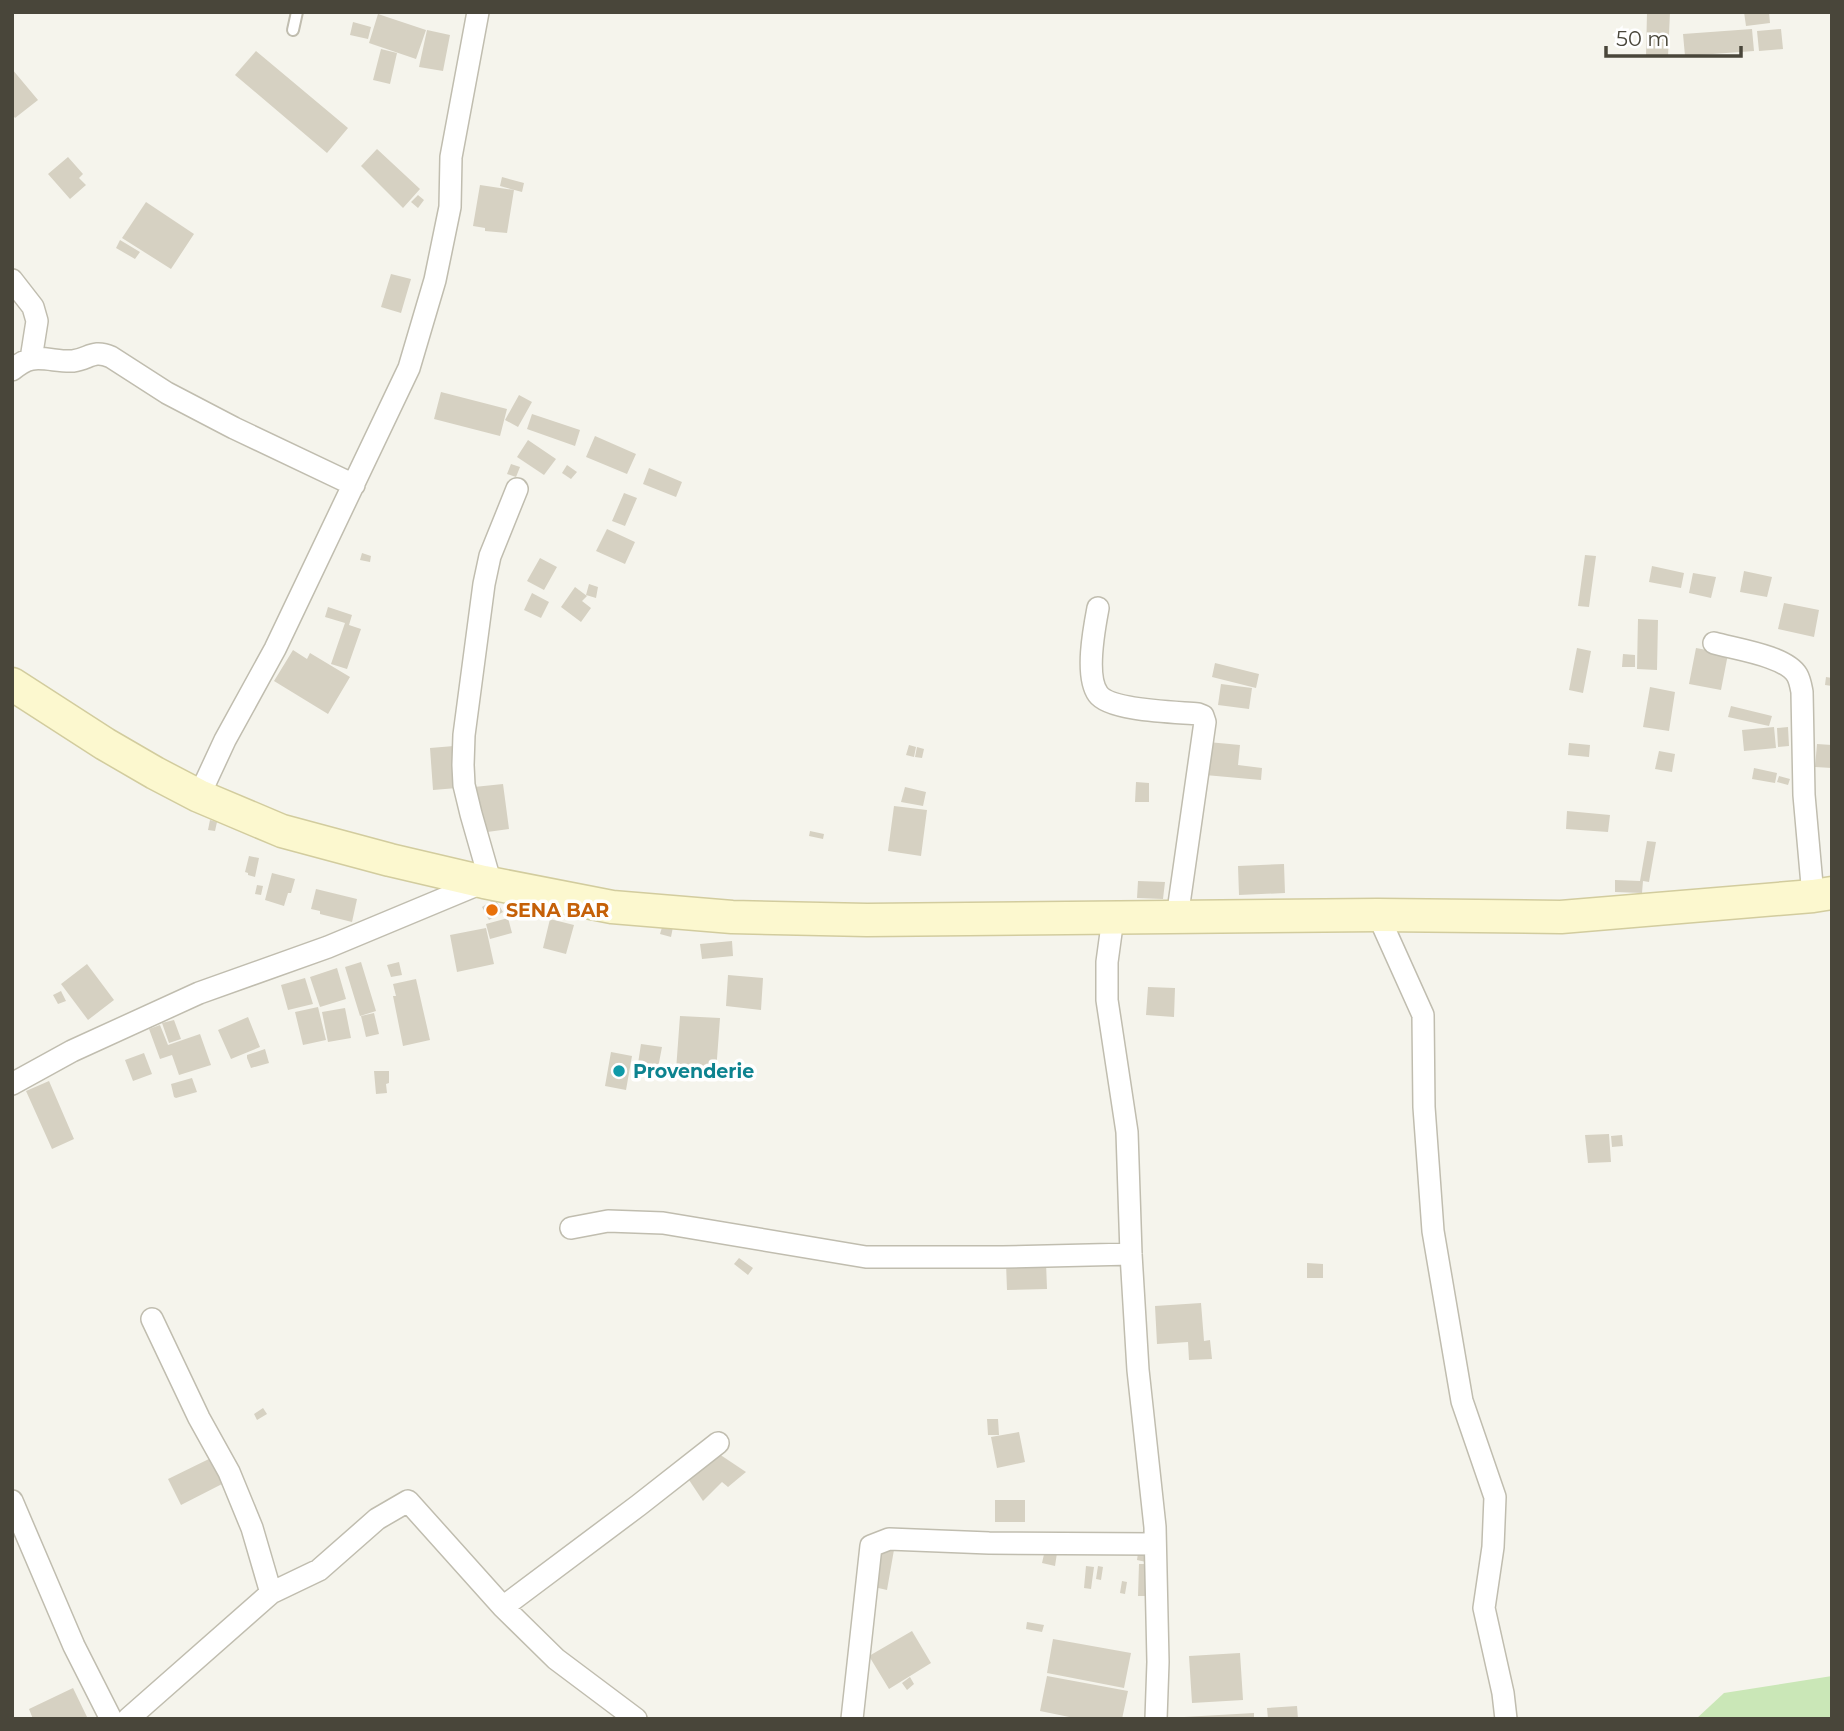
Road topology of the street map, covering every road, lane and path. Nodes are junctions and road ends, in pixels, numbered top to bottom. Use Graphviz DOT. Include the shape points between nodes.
graph roads {
  1 [pos="297,12"];
  2 [pos="478,12"];
  3 [pos="293,30"];
  4 [pos="12,280"];
  5 [pos="31,359"];
  6 [pos="12,370"];
  7 [pos="354,485"];
  8 [pos="517,489"];
  9 [pos="1098,608"];
  10 [pos="1714,643"];
  11 [pos="12,684"];
  12 [pos="199,796"];
  13 [pos="487,883"];
  14 [pos="1823,894"];
  15 [pos="1378,915"];
  16 [pos="1113,918"];
  17 [pos="1177,918"];
  18 [pos="12,1084"];
  19 [pos="571,1228"];
  20 [pos="1131,1254"];
  21 [pos="152,1319"];
  22 [pos="718,1443"];
  23 [pos="12,1502"];
  24 [pos="1155,1544"];
  25 [pos="271,1592"];
  26 [pos="503,1607"];
  27 [pos="111,1719"];
  28 [pos="128,1719"];
  29 [pos="636,1719"];
  30 [pos="852,1719"];
  31 [pos="1156,1719"];
  32 [pos="1506,1719"];
  1 -- 3 [label="lane"];
  2 -- 7 [label="street" via="451,157 450,207 435,280 409,368"];
  4 -- 5 [label="street" via="33,307 37,321"];
  5 -- 6 [label="street"];
  5 -- 7 [label="street" via="73,361 102,353 167,393"];
  7 -- 12 [label="street"];
  8 -- 13 [label="street" via="490,556 464,735 464,785"];
  9 -- 17 [label="street" via="1091,667 1098,694 1107,702 1137,709 1198,713 1205,722"];
  10 -- 14 [label="street" via="1774,660 1798,676 1804,795"];
  11 -- 12 [label="main road" via="105,744"];
  12 -- 13 [label="main road" via="282,831"];
  13 -- 16 [label="main road" via="612,907 732,917"];
  13 -- 18 [label="street" via="199,993"];
  14 -- 15 [label="main road" via="1561,917"];
  15 -- 17 [label="main road"];
  15 -- 32 [label="street" via="1423,1015 1433,1231 1461,1401 1495,1497 1484,1608"];
  16 -- 17 [label="main road"];
  16 -- 20 [label="street" via="1107,1000 1127,1132"];
  19 -- 20 [label="street" via="608,1221 663,1223 866,1257"];
  20 -- 24 [label="street"];
  21 -- 25 [label="street" via="229,1472 253,1528"];
  22 -- 26 [label="street"];
  23 -- 27 [label="street"];
  24 -- 30 [label="street" via="889,1539 871,1546"];
  24 -- 31 [label="street"];
  25 -- 26 [label="street" via="319,1570 377,1519 408,1501"];
  25 -- 28 [label="street"];
  26 -- 29 [label="street" via="556,1659"];
}
